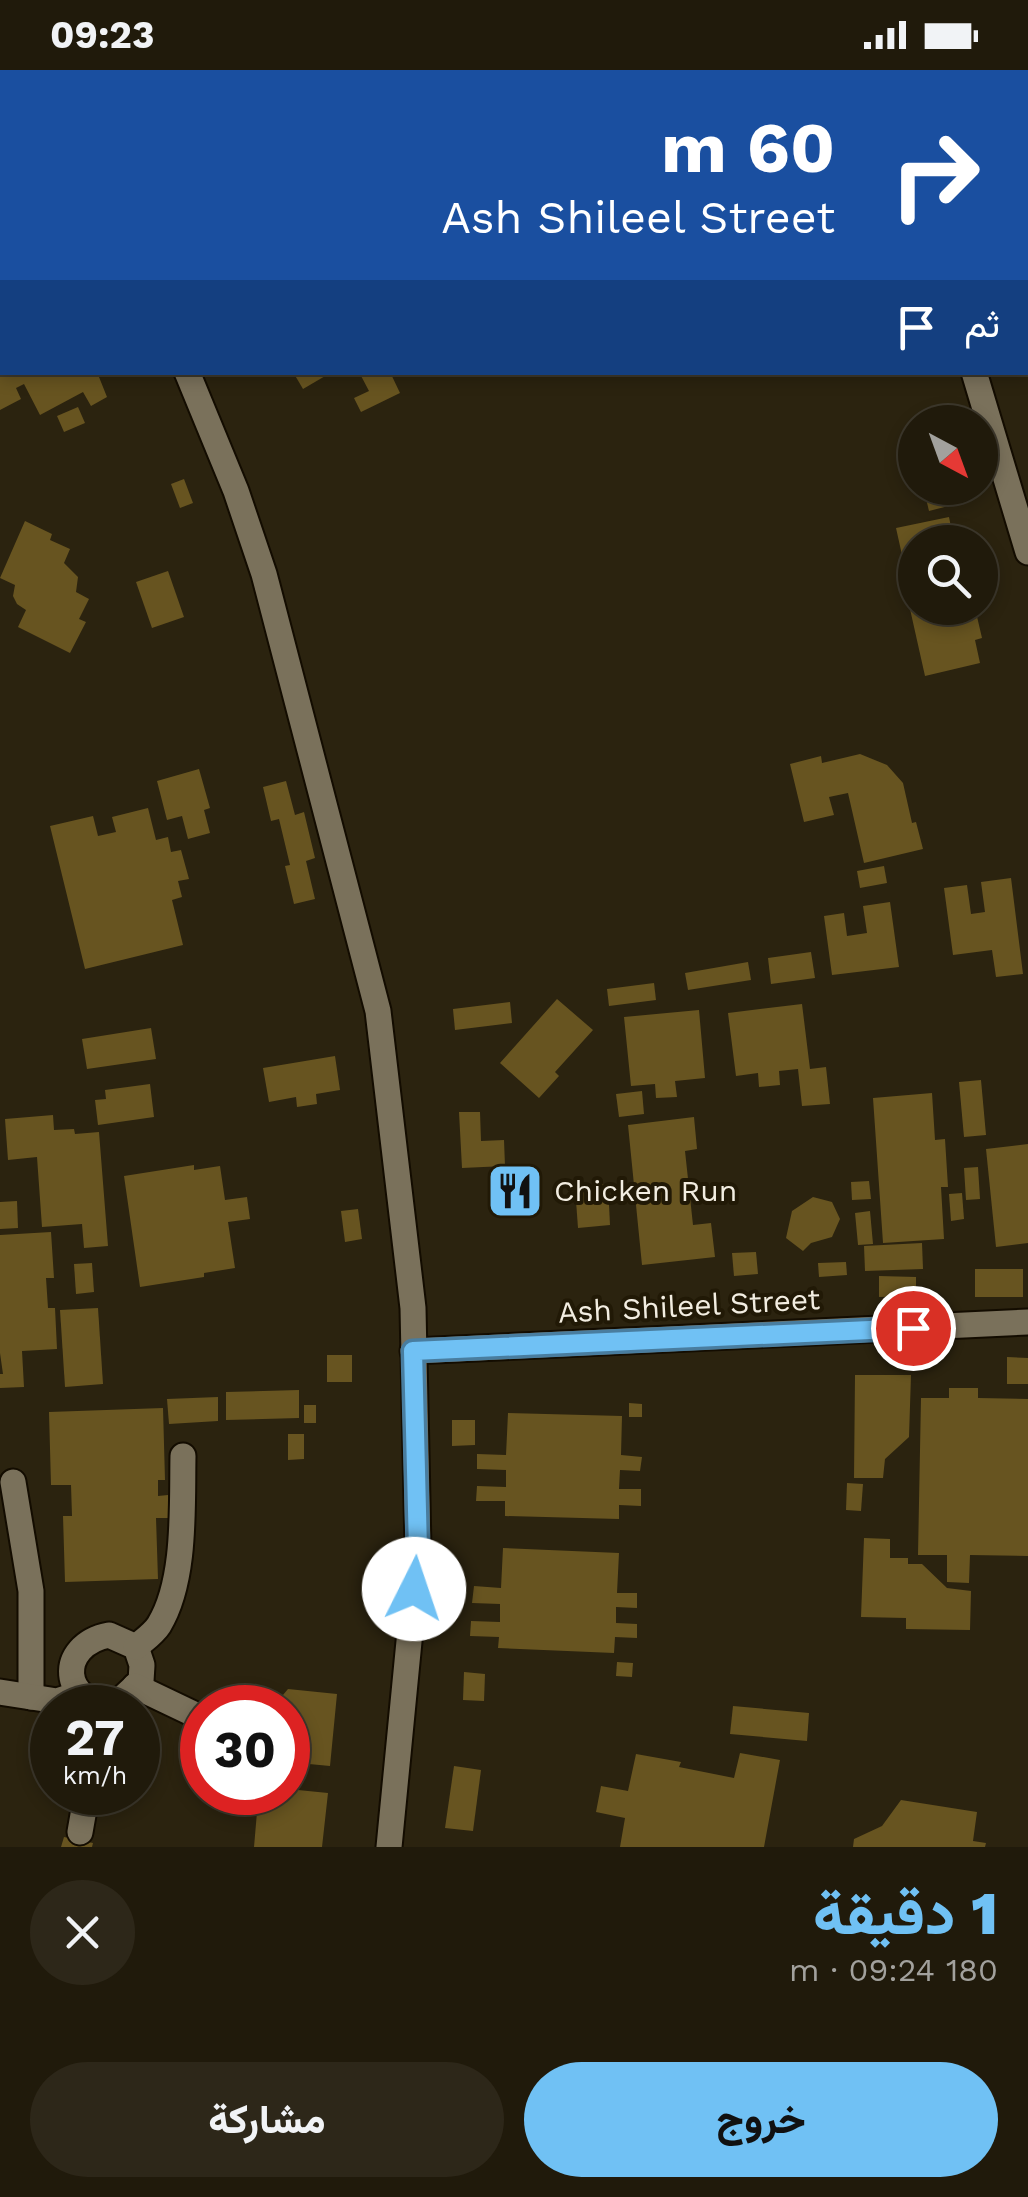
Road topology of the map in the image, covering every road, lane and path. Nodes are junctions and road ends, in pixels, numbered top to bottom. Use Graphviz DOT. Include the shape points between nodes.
graph roads {
  1 [pos="187,375"];
  2 [pos="975,375"];
  3 [pos="1028,552"];
  4 [pos="1028,1322"];
  5 [pos="413,1351"];
  6 [pos="183,1456"];
  7 [pos="13,1482"];
  8 [pos="136,1646"];
  9 [pos="31,1685"];
  10 [pos="76,1685"];
  11 [pos="136,1685"];
  12 [pos="0,1692"];
  13 [pos="30,1697"];
  14 [pos="83,1815"];
  15 [pos="80,1832"];
  16 [pos="389,1847"];
  1 -- 5 [label="street" via="264,574 378,1011 405,1223"];
  2 -- 3 [label="street"];
  4 -- 5 [label="street, Ash Shileel Street"];
  5 -- 16 [label="street" via="418,1550"];
  6 -- 8 [label="street" via="172,1600 157,1628"];
  7 -- 9 [label="street" via="32,1591"];
  8 -- 10 [label="street" via="109,1635 92,1638 76,1652"];
  8 -- 11 [label="street" via="142,1666"];
  12 -- 13 [label="street"];
  14 -- 15 [label="street"];
}
